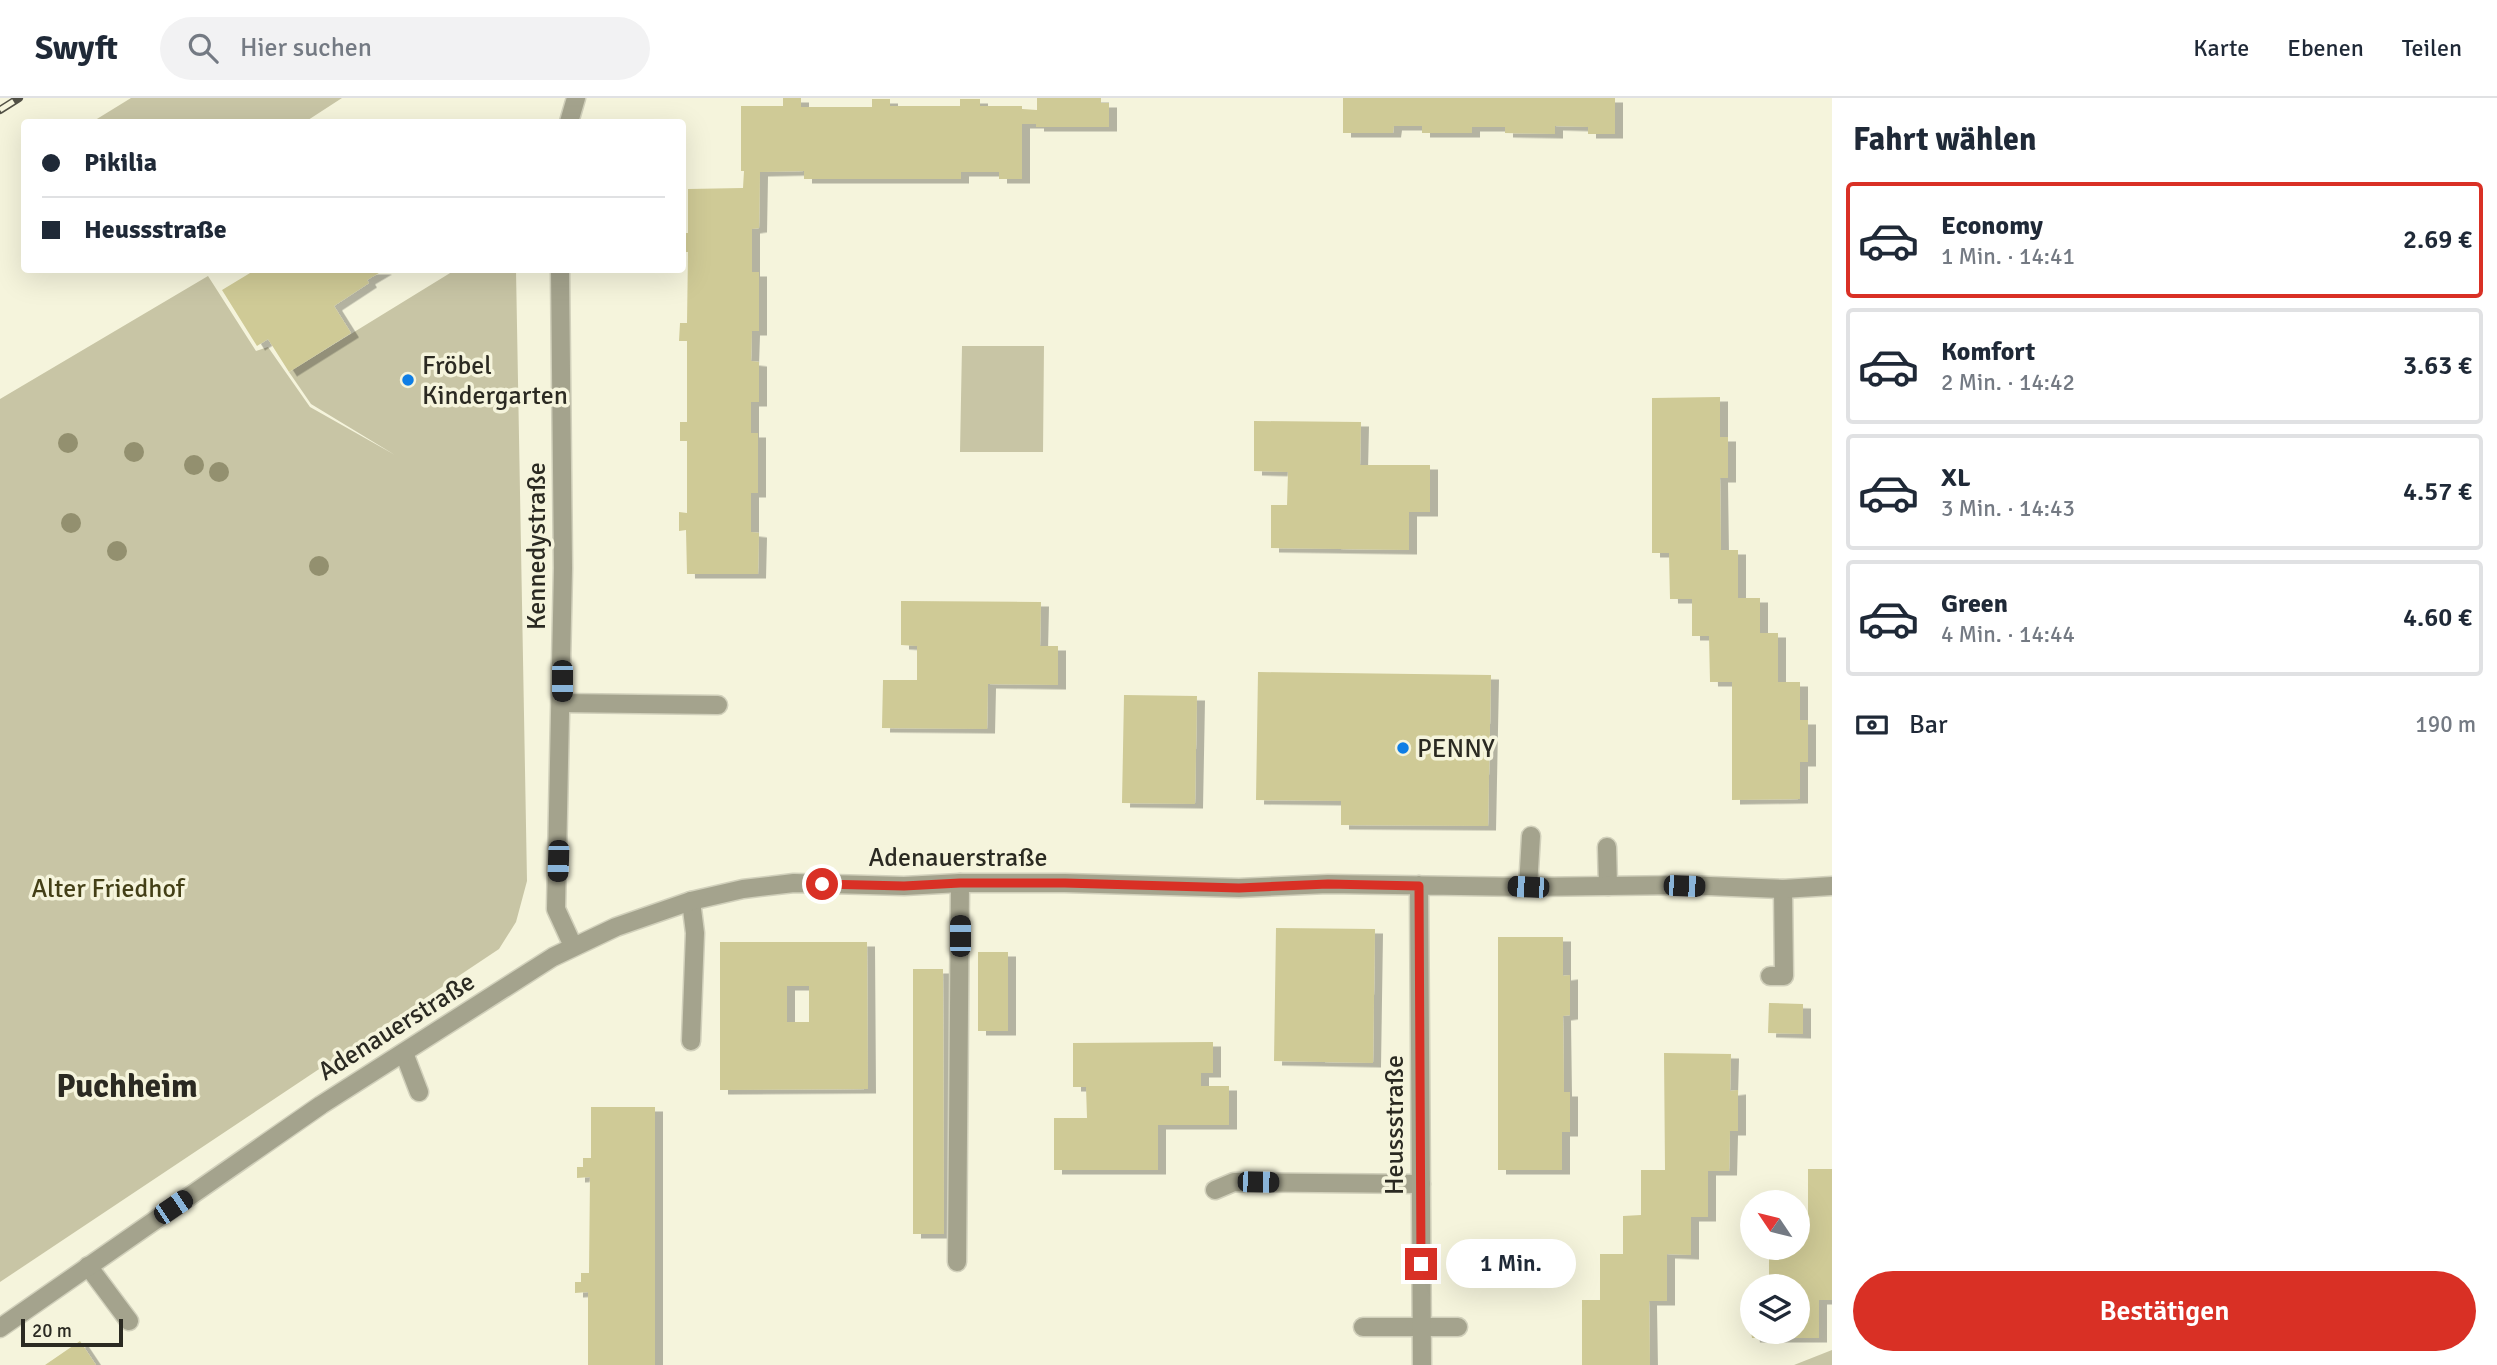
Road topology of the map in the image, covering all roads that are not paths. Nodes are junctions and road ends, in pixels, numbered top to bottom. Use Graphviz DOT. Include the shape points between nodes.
graph roads {
  1 [pos="576,98"];
  2 [pos="570,119"];
  3 [pos="560,273"];
  4 [pos="561,703"];
  5 [pos="718,705"];
  6 [pos="1531,836"];
  7 [pos="1607,846"];
  8 [pos="960,883"];
  9 [pos="1419,886"];
  10 [pos="1608,886"];
  11 [pos="1832,886"];
  12 [pos="1528,887"];
  13 [pos="1783,888"];
  14 [pos="691,901"];
  15 [pos="573,946"];
  16 [pos="1770,976"];
  17 [pos="691,1041"];
  18 [pos="404,1053"];
  19 [pos="419,1092"];
  20 [pos="1421,1184"];
  21 [pos="1215,1190"];
  22 [pos="957,1262"];
  23 [pos="88,1266"];
  24 [pos="129,1321"];
  25 [pos="1422,1326"];
  26 [pos="1363,1327"];
  27 [pos="1458,1327"];
  28 [pos="0,1328"];
  29 [pos="1422,1365"];
  1 -- 2 [label="street"];
  3 -- 4 [label="street, Kennedystraße"];
  4 -- 5 [label="street"];
  4 -- 15 [label="street, Kennedystraße" via="556,909"];
  6 -- 12 [label="street"];
  7 -- 10 [label="street"];
  8 -- 9 [label="street, Adenauerstraße"];
  8 -- 14 [label="street, Adenauerstraße" via="794,883"];
  8 -- 22 [label="street"];
  9 -- 12 [label="street, Adenauerstraße"];
  9 -- 20 [label="street, Heussstraße"];
  10 -- 12 [label="street, Adenauerstraße"];
  10 -- 13 [label="street, Adenauerstraße"];
  11 -- 13 [label="street, Adenauerstraße"];
  13 -- 16 [label="street" via="1784,976"];
  14 -- 15 [label="street, Adenauerstraße"];
  14 -- 17 [label="street" via="695,933"];
  15 -- 18 [label="street, Adenauerstraße"];
  18 -- 19 [label="street"];
  18 -- 23 [label="street, Adenauerstraße"];
  20 -- 21 [label="street" via="1234,1182"];
  20 -- 25 [label="street, Heussstraße"];
  23 -- 24 [label="street"];
  23 -- 28 [label="street, Adenauerstraße"];
  25 -- 26 [label="street"];
  25 -- 27 [label="street"];
  25 -- 29 [label="street, Heussstraße"];
}
